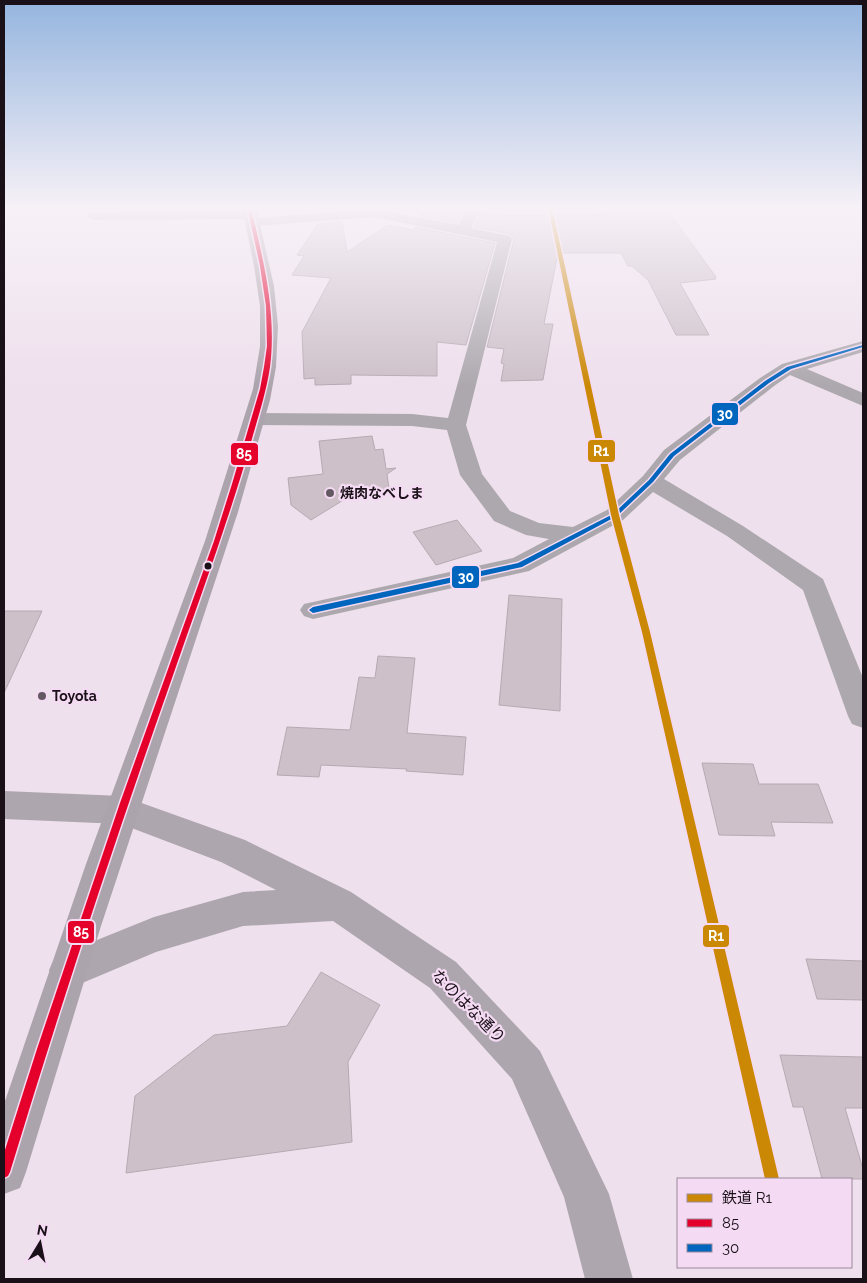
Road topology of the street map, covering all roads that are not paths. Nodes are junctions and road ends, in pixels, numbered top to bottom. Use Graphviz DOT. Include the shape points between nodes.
graph roads {
  1 [pos="263,267"];
  2 [pos="497,267"];
  3 [pos="863,346"];
  4 [pos="790,368"];
  5 [pos="863,400"];
  6 [pos="254,419"];
  7 [pos="456,425"];
  8 [pos="651,482"];
  9 [pos="574,535"];
  10 [pos="313,610"];
  11 [pos="863,716"];
  12 [pos="4,805"];
  13 [pos="122,810"];
  14 [pos="338,904"];
  15 [pos="68,970"];
  16 [pos="4,1172"];
  17 [pos="609,1279"];
  1 -- 6 [label="highway" via="270,327 266,367"];
  2 -- 7 [label="street"];
  3 -- 4 [label="street"];
  4 -- 5 [label="street"];
  4 -- 8 [label="street" via="672,455"];
  6 -- 7 [label="street" via="412,420"];
  6 -- 13 [label="highway" via="230,503"];
  7 -- 9 [label="street" via="471,475 502,516 534,530"];
  8 -- 9 [label="street" via="615,515"];
  8 -- 11 [label="street" via="735,531 814,585"];
  9 -- 10 [label="street" via="520,564"];
  12 -- 13 [label="street, なのはな通り"];
  13 -- 14 [label="street, なのはな通り" via="233,851"];
  13 -- 15 [label="highway"];
  14 -- 15 [label="street" via="244,909 154,935"];
  14 -- 17 [label="street, なのはな通り" via="443,975 526,1065 586,1194"];
  15 -- 16 [label="highway"];
}
